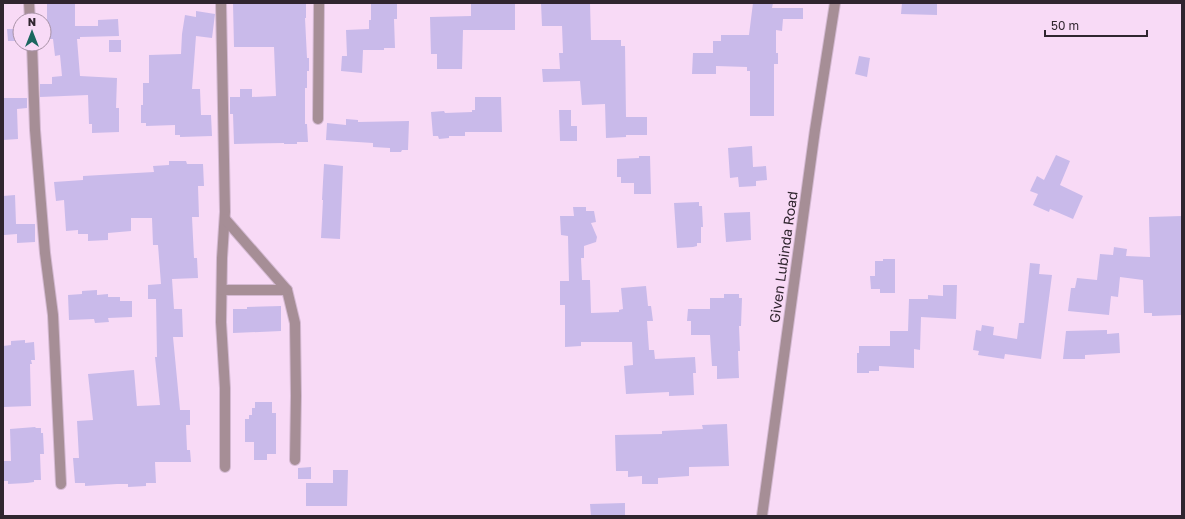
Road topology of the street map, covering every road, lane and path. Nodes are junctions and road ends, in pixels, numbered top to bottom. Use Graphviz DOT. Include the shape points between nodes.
graph roads {
  1 [pos="221,3"];
  2 [pos="319,3"];
  3 [pos="835,3"];
  4 [pos="32,52"];
  5 [pos="318,119"];
  6 [pos="225,219"];
  7 [pos="222,290"];
  8 [pos="287,290"];
  9 [pos="295,460"];
  10 [pos="225,466"];
  11 [pos="61,484"];
  12 [pos="762,516"];
  1 -- 6 [label="street"];
  2 -- 5 [label="street"];
  3 -- 12 [label="street, Given Lubinda Road"];
  4 -- 11 [label="street" via="35,130 52,315"];
  6 -- 7 [label="street"];
  6 -- 8 [label="street"];
  7 -- 8 [label="street"];
  7 -- 10 [label="street"];
  8 -- 9 [label="street" via="295,323"];
}
